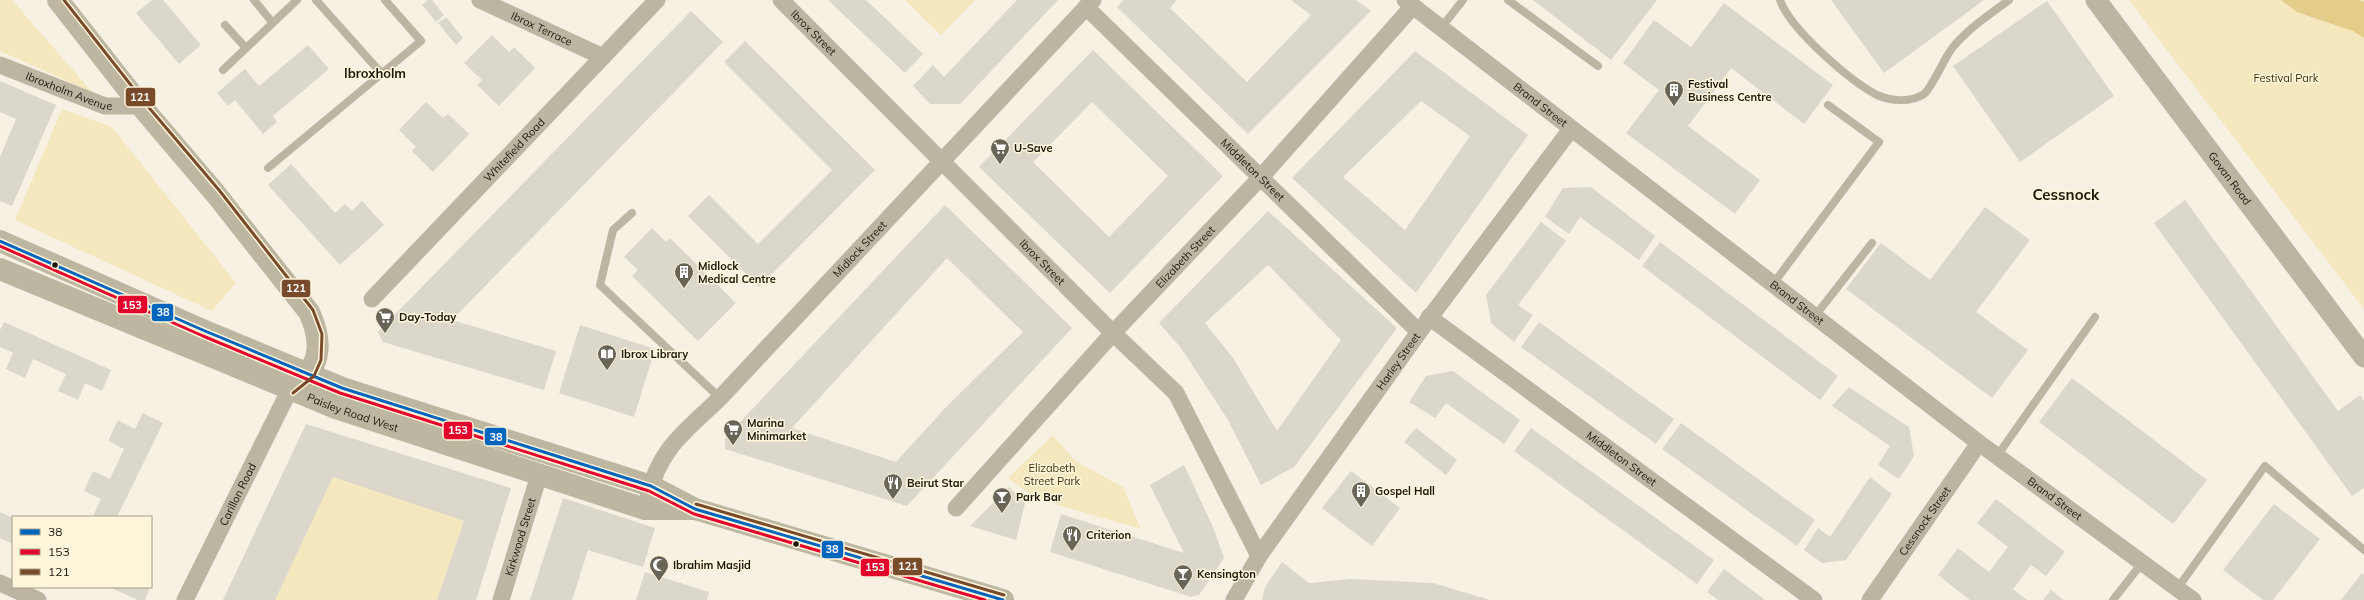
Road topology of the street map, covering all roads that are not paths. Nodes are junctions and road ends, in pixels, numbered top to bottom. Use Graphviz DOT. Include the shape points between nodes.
graph roads {
  1 [pos="58,0"];
  2 [pos="254,0"];
  3 [pos="297,0"];
  4 [pos="316,0"];
  5 [pos="385,0"];
  6 [pos="480,0"];
  7 [pos="657,0"];
  8 [pos="781,0"];
  9 [pos="1463,0"];
  10 [pos="1508,0"];
  11 [pos="1780,0"];
  12 [pos="2009,0"];
  13 [pos="2096,0"];
  14 [pos="1412,2"];
  15 [pos="1090,3"];
  16 [pos="272,22"];
  17 [pos="225,25"];
  18 [pos="1441,28"];
  19 [pos="246,48"];
  20 [pos="603,57"];
  21 [pos="0,65"];
  22 [pos="1598,66"];
  23 [pos="223,70"];
  24 [pos="382,74"];
  25 [pos="1828,105"];
  26 [pos="141,106"];
  27 [pos="1571,129"];
  28 [pos="943,162"];
  29 [pos="268,168"];
  30 [pos="1261,177"];
  31 [pos="632,213"];
  32 [pos="0,241"];
  33 [pos="1872,243"];
  34 [pos="0,269"];
  35 [pos="1773,284"];
  36 [pos="372,299"];
  37 [pos="1815,316"];
  38 [pos="1429,317"];
  39 [pos="2095,317"];
  40 [pos="1419,332"];
  41 [pos="1113,333"];
  42 [pos="2364,357"];
  43 [pos="309,374"];
  44 [pos="290,389"];
  45 [pos="720,398"];
  46 [pos="1979,442"];
  47 [pos="1997,456"];
  48 [pos="539,475"];
  49 [pos="650,486"];
  50 [pos="645,508"];
  51 [pos="956,508"];
  52 [pos="695,509"];
  53 [pos="2364,550"];
  54 [pos="1259,556"];
  55 [pos="2142,563"];
  56 [pos="0,583"];
  57 [pos="2177,589"];
  58 [pos="38,600"];
  59 [pos="185,600"];
  60 [pos="502,600"];
  61 [pos="1003,600"];
  62 [pos="1234,600"];
  63 [pos="1814,600"];
  64 [pos="1870,600"];
  65 [pos="2113,600"];
  66 [pos="2193,600"];
  1 -- 26 [label="main road"];
  2 -- 16 [label="lane"];
  3 -- 16 [label="lane"];
  4 -- 24 [label="lane"];
  5 -- 24 [label="lane" via="421,42"];
  6 -- 20 [label="street, Ibrox Terrace"];
  7 -- 20 [label="street, Whitefield Road"];
  8 -- 28 [label="street, Ibrox Street"];
  9 -- 18 [label="lane"];
  10 -- 22 [label="lane"];
  11 -- 12 [label="lane" via="1804,35 1840,70 1878,95 1902,101 1924,93 1952,48 1974,26"];
  13 -- 42 [label="street, Govan Road"];
  14 -- 18 [label="street, Brand Street"];
  14 -- 30 [label="street, Elizabeth Street"];
  15 -- 28 [label="street, Midlock Street"];
  15 -- 30 [label="street, Middleton Street"];
  16 -- 19 [label="lane"];
  17 -- 19 [label="lane"];
  18 -- 27 [label="street, Brand Street"];
  19 -- 23 [label="lane"];
  20 -- 36 [label="street, Whitefield Road"];
  21 -- 26 [label="street, Ibroxholm Avenue" via="104,106"];
  24 -- 29 [label="lane"];
  25 -- 35 [label="lane" via="1879,142"];
  26 -- 43 [label="main road" via="215,193 309,312 314,322 319,349 318,357"];
  27 -- 35 [label="street, Brand Street"];
  27 -- 38 [label="street, Harley Street"];
  28 -- 41 [label="street, Ibrox Street"];
  28 -- 45 [label="street, Midlock Street"];
  30 -- 40 [label="street, Middleton Street"];
  30 -- 41 [label="street, Elizabeth Street"];
  31 -- 45 [label="lane" via="614,230 600,285"];
  32 -- 43 [label="main road, Paisley Road West"];
  33 -- 37 [label="lane"];
  34 -- 44 [label="main road, Paisley Road West"];
  35 -- 37 [label="street, Brand Street"];
  37 -- 46 [label="street, Brand Street"];
  38 -- 40 [label="street, Harley Street"];
  38 -- 63 [label="street, Middleton Street"];
  39 -- 47 [label="lane"];
  40 -- 54 [label="street, Harley Street"];
  41 -- 51 [label="street, Elizabeth Street"];
  41 -- 54 [label="street, Ibrox Street" via="1176,393"];
  43 -- 44 [label="main road"];
  43 -- 49 [label="main road, Paisley Road West" via="350,391"];
  44 -- 48 [label="main road, Paisley Road West" via="336,408"];
  44 -- 59 [label="street, Carillon Road"];
  45 -- 49 [label="street, Midlock Street" via="667,450 659,462"];
  46 -- 47 [label="street, Brand Street"];
  46 -- 64 [label="street, Cessnock Street"];
  47 -- 55 [label="street, Brand Street"];
  48 -- 50 [label="main road, Paisley Road West"];
  48 -- 60 [label="street, Kirkwood Street"];
  49 -- 50 [label="street, Midlock Street"];
  49 -- 52 [label="main road, Paisley Road West"];
  50 -- 52 [label="main road, Paisley Road West"];
  52 -- 61 [label="main road, Paisley Road West"];
  53 -- 57 [label="lane" via="2265,466"];
  54 -- 62 [label="street, Harley Street"];
  55 -- 57 [label="street, Brand Street"];
  55 -- 65 [label="lane"];
  56 -- 58 [label="street"];
  57 -- 66 [label="street, Brand Street"];
}
